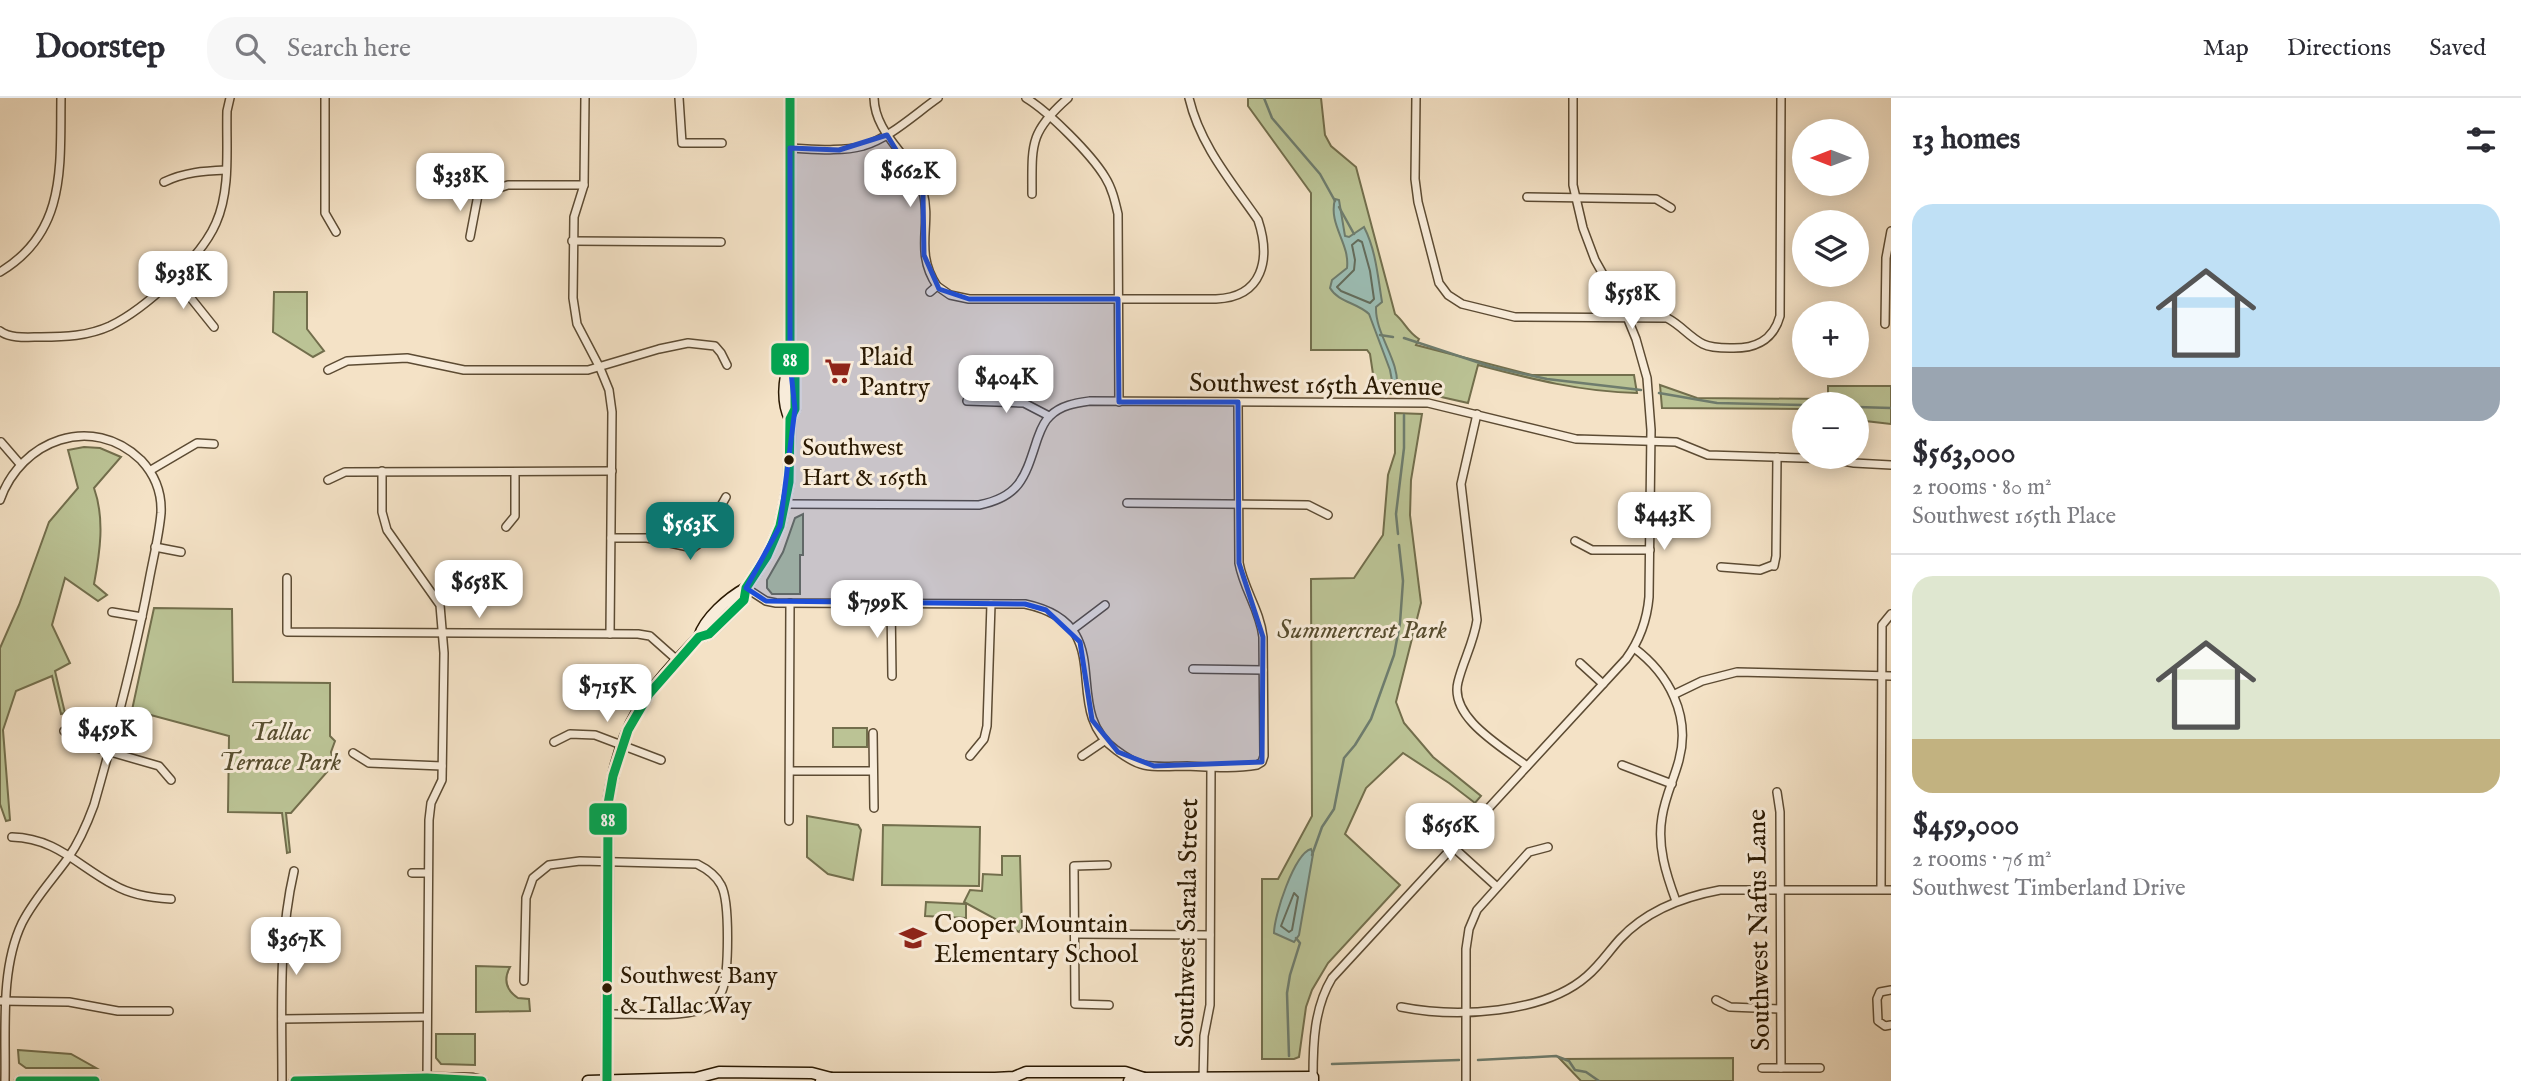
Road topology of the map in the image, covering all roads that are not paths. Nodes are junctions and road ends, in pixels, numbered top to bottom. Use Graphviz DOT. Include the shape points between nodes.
graph roads {
  1 [pos="61,98"];
  2 [pos="230,98"];
  3 [pos="325,98"];
  4 [pos="585,98"];
  5 [pos="679,98"];
  6 [pos="790,98"];
  7 [pos="874,98"];
  8 [pos="938,98"];
  9 [pos="1026,98"];
  10 [pos="1068,98"];
  11 [pos="1189,98"];
  12 [pos="1416,98"];
  13 [pos="1573,98"];
  14 [pos="1781,98"];
  15 [pos="1048,115"];
  16 [pos="887,135"];
  17 [pos="722,143"];
  18 [pos="790,148"];
  19 [pos="226,170"];
  20 [pos="164,183"];
  21 [pos="429,184"];
  22 [pos="584,185"];
  23 [pos="1032,194"];
  24 [pos="478,195"];
  25 [pos="1527,197"];
  26 [pos="1576,197"];
  27 [pos="1671,208"];
  28 [pos="1891,231"];
  29 [pos="335,232"];
  30 [pos="470,237"];
  31 [pos="572,241"];
  32 [pos="721,242"];
  33 [pos="0,272"];
  34 [pos="174,277"];
  35 [pos="937,286"];
  36 [pos="930,292"];
  37 [pos="1118,299"];
  38 [pos="1627,317"];
  39 [pos="1885,324"];
  40 [pos="214,327"];
  41 [pos="0,331"];
  42 [pos="727,365"];
  43 [pos="600,368"];
  44 [pos="328,370"];
  45 [pos="967,401"];
  46 [pos="1119,401"];
  47 [pos="1238,402"];
  48 [pos="1477,414"];
  49 [pos="1049,416"];
  50 [pos="1651,441"];
  51 [pos="1,442"];
  52 [pos="214,444"];
  53 [pos="1777,457"];
  54 [pos="20,464"];
  55 [pos="1891,465"];
  56 [pos="151,470"];
  57 [pos="382,471"];
  58 [pos="612,471"];
  59 [pos="515,472"];
  60 [pos="328,480"];
  61 [pos="726,497"];
  62 [pos="0,500"];
  63 [pos="1238,502"];
  64 [pos="1127,503"];
  65 [pos="786,504"];
  66 [pos="1328,515"];
  67 [pos="506,527"];
  68 [pos="611,538"];
  69 [pos="1575,541"];
  70 [pos="155,547"];
  71 [pos="1650,550"];
  72 [pos="181,552"];
  73 [pos="1721,567"];
  74 [pos="287,578"];
  75 [pos="746,588"];
  76 [pos="790,603"];
  77 [pos="891,603"];
  78 [pos="991,604"];
  79 [pos="1105,606"];
  80 [pos="112,612"];
  81 [pos="1891,614"];
  82 [pos="142,617"];
  83 [pos="1072,630"];
  84 [pos="444,634"];
  85 [pos="610,634"];
  86 [pos="1634,648"];
  87 [pos="677,660"];
  88 [pos="1580,663"];
  89 [pos="1193,670"];
  90 [pos="1263,670"];
  91 [pos="1887,675"];
  92 [pos="892,677"];
  93 [pos="1603,684"];
  94 [pos="1675,694"];
  95 [pos="64,732"];
  96 [pos="873,733"];
  97 [pos="1104,741"];
  98 [pos="554,742"];
  99 [pos="621,744"];
  100 [pos="109,752"];
  101 [pos="353,753"];
  102 [pos="970,756"];
  103 [pos="1082,756"];
  104 [pos="661,760"];
  105 [pos="1622,765"];
  106 [pos="442,766"];
  107 [pos="1527,766"];
  108 [pos="1211,767"];
  109 [pos="790,771"];
  110 [pos="873,771"];
  111 [pos="171,780"];
  112 [pos="1672,784"];
  113 [pos="1777,792"];
  114 [pos="874,808"];
  115 [pos="1416,820"];
  116 [pos="789,821"];
  117 [pos="12,837"];
  118 [pos="1453,847"];
  119 [pos="1548,847"];
  120 [pos="70,856"];
  121 [pos="608,863"];
  122 [pos="1107,865"];
  123 [pos="294,871"];
  124 [pos="412,873"];
  125 [pos="428,873"];
  126 [pos="1496,886"];
  127 [pos="1780,889"];
  128 [pos="1881,889"];
  129 [pos="1891,890"];
  130 [pos="172,899"];
  131 [pos="1676,901"];
  132 [pos="1075,934"];
  133 [pos="1210,935"];
  134 [pos="524,981"];
  135 [pos="1891,990"];
  136 [pos="1716,1000"];
  137 [pos="3,1001"];
  138 [pos="1110,1005"];
  139 [pos="1401,1007"];
  140 [pos="1780,1009"];
  141 [pos="1466,1010"];
  142 [pos="169,1011"];
  143 [pos="607,1014"];
  144 [pos="427,1017"];
  145 [pos="282,1019"];
  146 [pos="1891,1025"];
  147 [pos="1762,1068"];
  148 [pos="1781,1068"];
  149 [pos="1820,1068"];
  150 [pos="1014,1077"];
  151 [pos="695,1078"];
  152 [pos="1144,1078"];
  153 [pos="1203,1079"];
  154 [pos="1313,1079"];
  155 [pos="377,1080"];
  156 [pos="427,1080"];
  157 [pos="607,1080"];
  158 [pos="826,1080"];
  159 [pos="5,1081"];
  160 [pos="20,1081"];
  161 [pos="95,1081"];
  162 [pos="282,1081"];
  163 [pos="295,1081"];
  164 [pos="482,1081"];
  165 [pos="588,1081"];
  166 [pos="707,1081"];
  167 [pos="1025,1081"];
  168 [pos="1129,1081"];
  169 [pos="1466,1081"];
  1 -- 33 [label="street" via="55,204 38,238"];
  2 -- 19 [label="street"];
  3 -- 29 [label="street" via="325,213"];
  4 -- 22 [label="street"];
  5 -- 17 [label="street" via="682,143"];
  6 -- 18 [label="main road"];
  7 -- 16 [label="street" via="875,116"];
  8 -- 16 [label="street"];
  9 -- 15 [label="street"];
  10 -- 15 [label="street"];
  11 -- 37 [label="street" via="1205,143 1258,220 1263,234 1262,271 1244,294 1231,299"];
  12 -- 38 [label="street" via="1418,202 1440,283 1448,295 1462,304 1515,317"];
  13 -- 26 [label="street"];
  14 -- 38 [label="street" via="1780,316 1773,332 1754,346 1718,348 1706,346 1667,318"];
  15 -- 23 [label="street" via="1037,131 1032,151"];
  15 -- 37 [label="street" via="1095,162 1110,188 1118,214"];
  16 -- 18 [label="street" via="864,146 839,150"];
  16 -- 35 [label="street" via="916,174 923,194 924,255"];
  18 -- 65 [label="main road" via="790,363 795,375 795,409 790,419"];
  19 -- 20 [label="street" via="196,172"];
  19 -- 34 [label="street" via="225,195 213,230 192,261"];
  21 -- 24 [label="street" via="455,185"];
  22 -- 24 [label="street" via="508,185"];
  22 -- 31 [label="street"];
  24 -- 30 [label="street"];
  25 -- 26 [label="street"];
  26 -- 27 [label="street" via="1656,199"];
  26 -- 38 [label="street" via="1589,245"];
  28 -- 39 [label="street"];
  31 -- 32 [label="street"];
  31 -- 43 [label="street" via="577,324"];
  34 -- 40 [label="street"];
  34 -- 41 [label="street" via="129,314 88,333 20,338"];
  35 -- 36 [label="street"];
  35 -- 37 [label="street" via="969,299"];
  37 -- 46 [label="street"];
  38 -- 50 [label="street" via="1647,378"];
  42 -- 43 [label="street" via="715,346 688,343"];
  43 -- 44 [label="street" via="485,372 407,358 347,361"];
  43 -- 58 [label="street" via="612,412"];
  45 -- 49 [label="street" via="1024,403"];
  46 -- 47 [label="street, Southwest 165th Avenue"];
  46 -- 49 [label="street, Southwest 165th Avenue" via="1073,404"];
  47 -- 48 [label="street, Southwest 165th Avenue" via="1427,403"];
  47 -- 63 [label="street"];
  48 -- 50 [label="street, Southwest 165th Avenue" via="1576,439"];
  48 -- 107 [label="street" via="1461,484 1477,620 1457,697 1470,721"];
  49 -- 65 [label="street" via="1020,484 996,502"];
  50 -- 53 [label="street, Southwest 165th Avenue" via="1676,442 1708,456"];
  50 -- 71 [label="street"];
  51 -- 54 [label="street"];
  52 -- 56 [label="street" via="197,443"];
  53 -- 55 [label="street, Southwest 165th Avenue"];
  53 -- 73 [label="street" via="1774,565 1760,570"];
  54 -- 56 [label="street" via="57,441 87,435 116,441"];
  54 -- 62 [label="street"];
  56 -- 70 [label="street" via="158,484 161,512"];
  57 -- 59 [label="street"];
  57 -- 60 [label="street" via="345,472"];
  57 -- 84 [label="street" via="387,530 440,605"];
  58 -- 59 [label="street"];
  58 -- 68 [label="street"];
  59 -- 67 [label="street" via="515,516"];
  61 -- 68 [label="street" via="693,548 647,538"];
  63 -- 64 [label="street"];
  63 -- 66 [label="street" via="1308,505"];
  63 -- 90 [label="street" via="1239,563 1261,621"];
  65 -- 75 [label="main road" via="767,556"];
  68 -- 85 [label="street"];
  69 -- 71 [label="street" via="1592,550"];
  70 -- 72 [label="street"];
  70 -- 82 [label="street"];
  71 -- 86 [label="street" via="1648,611"];
  74 -- 84 [label="street" via="287,632"];
  75 -- 76 [label="street" via="766,601"];
  75 -- 87 [label="main road" via="702,627 699,637"];
  76 -- 77 [label="street"];
  76 -- 109 [label="street"];
  77 -- 78 [label="street"];
  77 -- 92 [label="street"];
  78 -- 83 [label="street" via="1025,604 1046,610"];
  78 -- 102 [label="street" via="987,726 984,739"];
  79 -- 83 [label="street"];
  80 -- 82 [label="street"];
  81 -- 91 [label="street" via="1882,625"];
  82 -- 100 [label="street"];
  83 -- 97 [label="street" via="1084,654 1088,708"];
  84 -- 85 [label="street"];
  84 -- 106 [label="street"];
  85 -- 87 [label="street" via="650,636"];
  86 -- 93 [label="street"];
  86 -- 94 [label="street" via="1659,670"];
  87 -- 99 [label="main road" via="652,688"];
  88 -- 93 [label="street"];
  89 -- 90 [label="street"];
  90 -- 108 [label="street" via="1262,762 1250,767"];
  91 -- 94 [label="street" via="1737,672"];
  91 -- 128 [label="street"];
  93 -- 107 [label="street"];
  94 -- 112 [label="street" via="1683,741"];
  95 -- 100 [label="street" via="76,742"];
  96 -- 110 [label="street"];
  97 -- 103 [label="street"];
  97 -- 108 [label="street" via="1144,765"];
  98 -- 99 [label="street" via="570,734 595,734"];
  99 -- 104 [label="street"];
  99 -- 121 [label="main road" via="608,804"];
  100 -- 111 [label="street" via="159,765"];
  100 -- 120 [label="street" via="84,832"];
  101 -- 106 [label="street" via="369,764"];
  105 -- 112 [label="street"];
  106 -- 125 [label="street" via="442,780 431,803"];
  107 -- 118 [label="street"];
  108 -- 133 [label="street, Southwest Sarala Street"];
  109 -- 110 [label="street"];
  109 -- 116 [label="street"];
  110 -- 114 [label="street"];
  112 -- 131 [label="street" via="1661,820 1661,842"];
  113 -- 127 [label="street, Southwest Nafus Lane"];
  115 -- 118 [label="street"];
  117 -- 120 [label="street" via="45,842"];
  118 -- 126 [label="street"];
  118 -- 154 [label="street" via="1327,986 1316,1024"];
  119 -- 126 [label="street" via="1529,852"];
  120 -- 130 [label="street" via="114,886"];
  120 -- 137 [label="street" via="20,926 10,950"];
  121 -- 134 [label="street" via="563,862 549,865 533,878 526,898"];
  121 -- 143 [label="main road"];
  121 -- 143 [label="street" via="697,864 709,870 721,882 726,897 726,971 722,992 700,1010"];
  122 -- 132 [label="street" via="1074,866"];
  123 -- 145 [label="street" via="281,969"];
  124 -- 125 [label="street"];
  125 -- 144 [label="street"];
  126 -- 141 [label="street" via="1469,929"];
  127 -- 128 [label="street"];
  127 -- 131 [label="street" via="1720,890"];
  127 -- 140 [label="street, Southwest Nafus Lane"];
  128 -- 129 [label="street"];
  131 -- 141 [label="street" via="1642,920 1586,977 1564,990 1515,1008"];
  132 -- 133 [label="street"];
  132 -- 138 [label="street" via="1075,1004"];
  133 -- 153 [label="street, Southwest Sarala Street"];
  135 -- 146 [label="street" via="1880,992 1877,999 1878,1021 1885,1027"];
  136 -- 140 [label="street" via="1730,1007"];
  137 -- 142 [label="street"];
  137 -- 159 [label="street"];
  139 -- 141 [label="street"];
  140 -- 148 [label="street, Southwest Nafus Lane"];
  141 -- 169 [label="street"];
  143 -- 157 [label="main road"];
  144 -- 145 [label="street"];
  144 -- 156 [label="street"];
  145 -- 162 [label="street"];
  147 -- 148 [label="street, Southwest Nafus Lane"];
  148 -- 149 [label="street, Southwest Nafus Lane"];
  150 -- 152 [label="main road" via="1026,1072 1125,1072"];
  150 -- 158 [label="main road"];
  150 -- 167 [label="main road"];
  151 -- 157 [label="main road"];
  151 -- 158 [label="main road" via="719,1072 788,1072 812,1073"];
  151 -- 166 [label="main road"];
  152 -- 153 [label="main road"];
  152 -- 168 [label="main road"];
  153 -- 154 [label="main road"];
  155 -- 156 [label="main road"];
  155 -- 163 [label="main road"];
  156 -- 164 [label="main road"];
  157 -- 165 [label="main road"];
  160 -- 161 [label="main road"];
}
